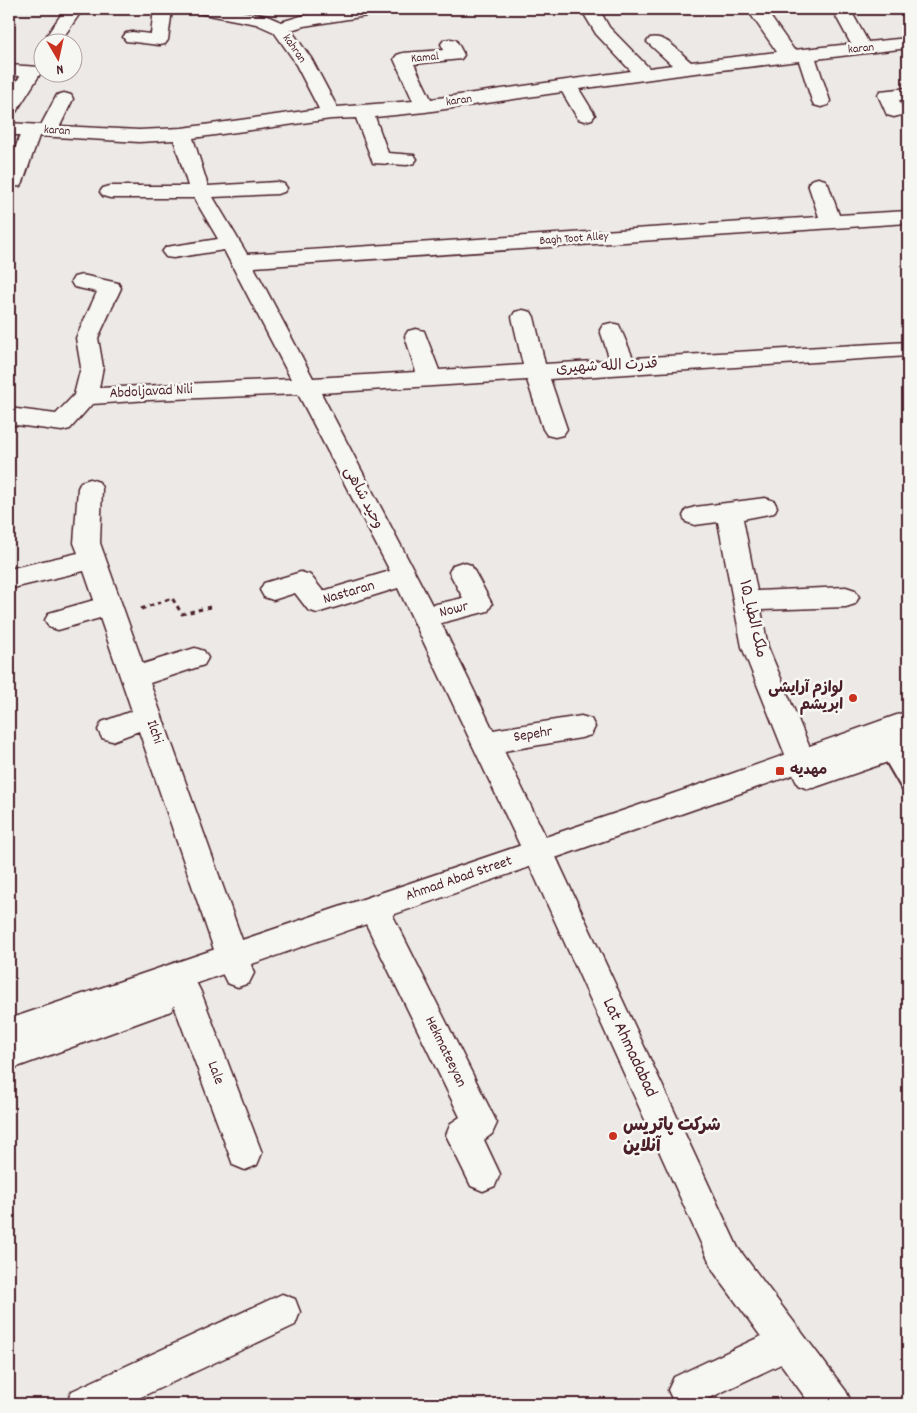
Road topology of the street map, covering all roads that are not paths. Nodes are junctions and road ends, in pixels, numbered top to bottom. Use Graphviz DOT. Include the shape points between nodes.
graph roads {
  1 [pos="74,9"];
  2 [pos="163,9"];
  3 [pos="204,9"];
  4 [pos="379,9"];
  5 [pos="590,9"];
  6 [pos="756,9"];
  7 [pos="841,9"];
  8 [pos="245,12"];
  9 [pos="280,28"];
  10 [pos="58,32"];
  11 [pos="132,37"];
  12 [pos="656,42"];
  13 [pos="908,43"];
  14 [pos="450,44"];
  15 [pos="863,49"];
  16 [pos="797,56"];
  17 [pos="687,68"];
  18 [pos="10,70"];
  19 [pos="646,75"];
  20 [pos="568,86"];
  21 [pos="908,94"];
  22 [pos="64,98"];
  23 [pos="821,101"];
  24 [pos="425,106"];
  25 [pos="9,108"];
  26 [pos="894,111"];
  27 [pos="364,112"];
  28 [pos="331,113"];
  29 [pos="585,115"];
  30 [pos="9,129"];
  31 [pos="40,131"];
  32 [pos="182,134"];
  33 [pos="406,159"];
  34 [pos="13,182"];
  35 [pos="818,184"];
  36 [pos="277,188"];
  37 [pos="110,192"];
  38 [pos="200,192"];
  39 [pos="908,217"];
  40 [pos="831,222"];
  41 [pos="173,252"];
  42 [pos="235,252"];
  43 [pos="82,282"];
  44 [pos="523,317"];
  45 [pos="611,330"];
  46 [pos="416,336"];
  47 [pos="908,349"];
  48 [pos="624,366"];
  49 [pos="536,372"];
  50 [pos="430,378"];
  51 [pos="306,386"];
  52 [pos="85,396"];
  53 [pos="9,416"];
  54 [pos="555,429"];
  55 [pos="90,488"];
  56 [pos="764,507"];
  57 [pos="729,513"];
  58 [pos="695,516"];
  59 [pos="93,559"];
  60 [pos="462,572"];
  61 [pos="405,576"];
  62 [pos="9,579"];
  63 [pos="273,590"];
  64 [pos="846,597"];
  65 [pos="746,601"];
  66 [pos="112,612"];
  67 [pos="424,617"];
  68 [pos="58,620"];
  69 [pos="196,658"];
  70 [pos="135,677"];
  71 [pos="149,716"];
  72 [pos="908,722"];
  73 [pos="581,727"];
  74 [pos="112,730"];
  75 [pos="485,743"];
  76 [pos="898,747"];
  77 [pos="804,769"];
  78 [pos="908,784"];
  79 [pos="541,857"];
  80 [pos="381,924"];
  81 [pos="236,965"];
  82 [pos="185,992"];
  83 [pos="9,1034"];
  84 [pos="9,1055"];
  85 [pos="245,1153"];
  86 [pos="483,1174"];
  87 [pos="282,1312"];
  88 [pos="786,1342"];
  89 [pos="687,1390"];
  90 [pos="99,1402"];
  91 [pos="833,1404"];
  1 -- 10 [label="street"];
  2 -- 11 [label="street" via="159,40"];
  3 -- 8 [label="street, kahran"];
  4 -- 9 [label="street"];
  5 -- 19 [label="street" via="602,30"];
  6 -- 16 [label="street"];
  7 -- 15 [label="street"];
  8 -- 9 [label="street, kahran"];
  9 -- 28 [label="street, kahran" via="302,58"];
  12 -- 17 [label="street"];
  13 -- 15 [label="street, karan"];
  14 -- 24 [label="street, Kamal" via="455,55 403,60"];
  15 -- 16 [label="street, karan"];
  16 -- 17 [label="street, karan"];
  16 -- 23 [label="street"];
  17 -- 19 [label="street, karan"];
  18 -- 25 [label="street" via="33,71"];
  19 -- 20 [label="street, karan"];
  20 -- 24 [label="street, karan"];
  20 -- 29 [label="street"];
  21 -- 26 [label="street" via="887,95"];
  22 -- 31 [label="street"];
  24 -- 27 [label="street, karan"];
  27 -- 28 [label="street, karan"];
  27 -- 33 [label="street" via="380,158"];
  28 -- 32 [label="street, karan"];
  30 -- 31 [label="street, karan"];
  31 -- 32 [label="street, karan" via="139,136"];
  31 -- 34 [label="street"];
  32 -- 38 [label="street, وحید شاهی"];
  35 -- 40 [label="street"];
  36 -- 38 [label="street"];
  37 -- 38 [label="street"];
  38 -- 42 [label="street, وحید شاهی"];
  39 -- 40 [label="street, Bagh Toot Alley"];
  40 -- 42 [label="street, Bagh Toot Alley"];
  41 -- 42 [label="street, Bagh Toot Alley"];
  42 -- 51 [label="street, وحید شاهی"];
  43 -- 52 [label="street" via="110,288 88,338 92,367"];
  44 -- 49 [label="street"];
  45 -- 48 [label="street"];
  46 -- 50 [label="street"];
  47 -- 48 [label="street, قدرت الله شهیری"];
  48 -- 49 [label="street, قدرت الله شهیری"];
  49 -- 50 [label="street, قدرت الله شهیری"];
  49 -- 54 [label="street"];
  50 -- 51 [label="street, قدرت الله شهیری"];
  51 -- 52 [label="street, Abdoljavad Nili"];
  51 -- 61 [label="street, وحید شاهی"];
  52 -- 53 [label="street" via="62,423"];
  55 -- 59 [label="street, Ilchi" via="87,542"];
  56 -- 57 [label="street"];
  57 -- 58 [label="street"];
  57 -- 65 [label="street, ۱۵_ملک الطبا"];
  59 -- 62 [label="street"];
  59 -- 66 [label="street, Ilchi"];
  60 -- 67 [label="street, Nowr" via="478,604"];
  61 -- 63 [label="street, Nastaran" via="317,603 301,582"];
  61 -- 67 [label="street, وحید شاهی"];
  64 -- 65 [label="street"];
  65 -- 77 [label="street, ۱۵_ملک الطبا" via="755,647"];
  66 -- 68 [label="street"];
  66 -- 70 [label="street, Ilchi"];
  67 -- 75 [label="street, وحید شاهی"];
  69 -- 70 [label="street"];
  70 -- 71 [label="street, Ilchi"];
  71 -- 74 [label="street"];
  71 -- 81 [label="street, Ilchi"];
  72 -- 77 [label="street, Ahmad Abad Street"];
  73 -- 75 [label="street, Sepehr"];
  75 -- 79 [label="street, وحید شاهی"];
  76 -- 77 [label="street, Ahmad Abad Street"];
  76 -- 78 [label="lane"];
  77 -- 79 [label="street, Ahmad Abad Street"];
  79 -- 80 [label="street, Ahmad Abad Street"];
  79 -- 81 [label="street, Ahmad Abad Street"];
  79 -- 88 [label="street, Lat Ahmadabad" via="726,1260"];
  80 -- 81 [label="street, Ahmad Abad Street"];
  80 -- 86 [label="street, Hekmateeyan" via="480,1123 464,1135"];
  81 -- 82 [label="street, Ahmad Abad Street"];
  81 -- 83 [label="street, Ahmad Abad Street"];
  82 -- 84 [label="street, Ahmad Abad Street"];
  82 -- 85 [label="street, Lale"];
  87 -- 90 [label="street"];
  88 -- 89 [label="street"];
  88 -- 91 [label="street, Lat Ahmadabad"];
}
